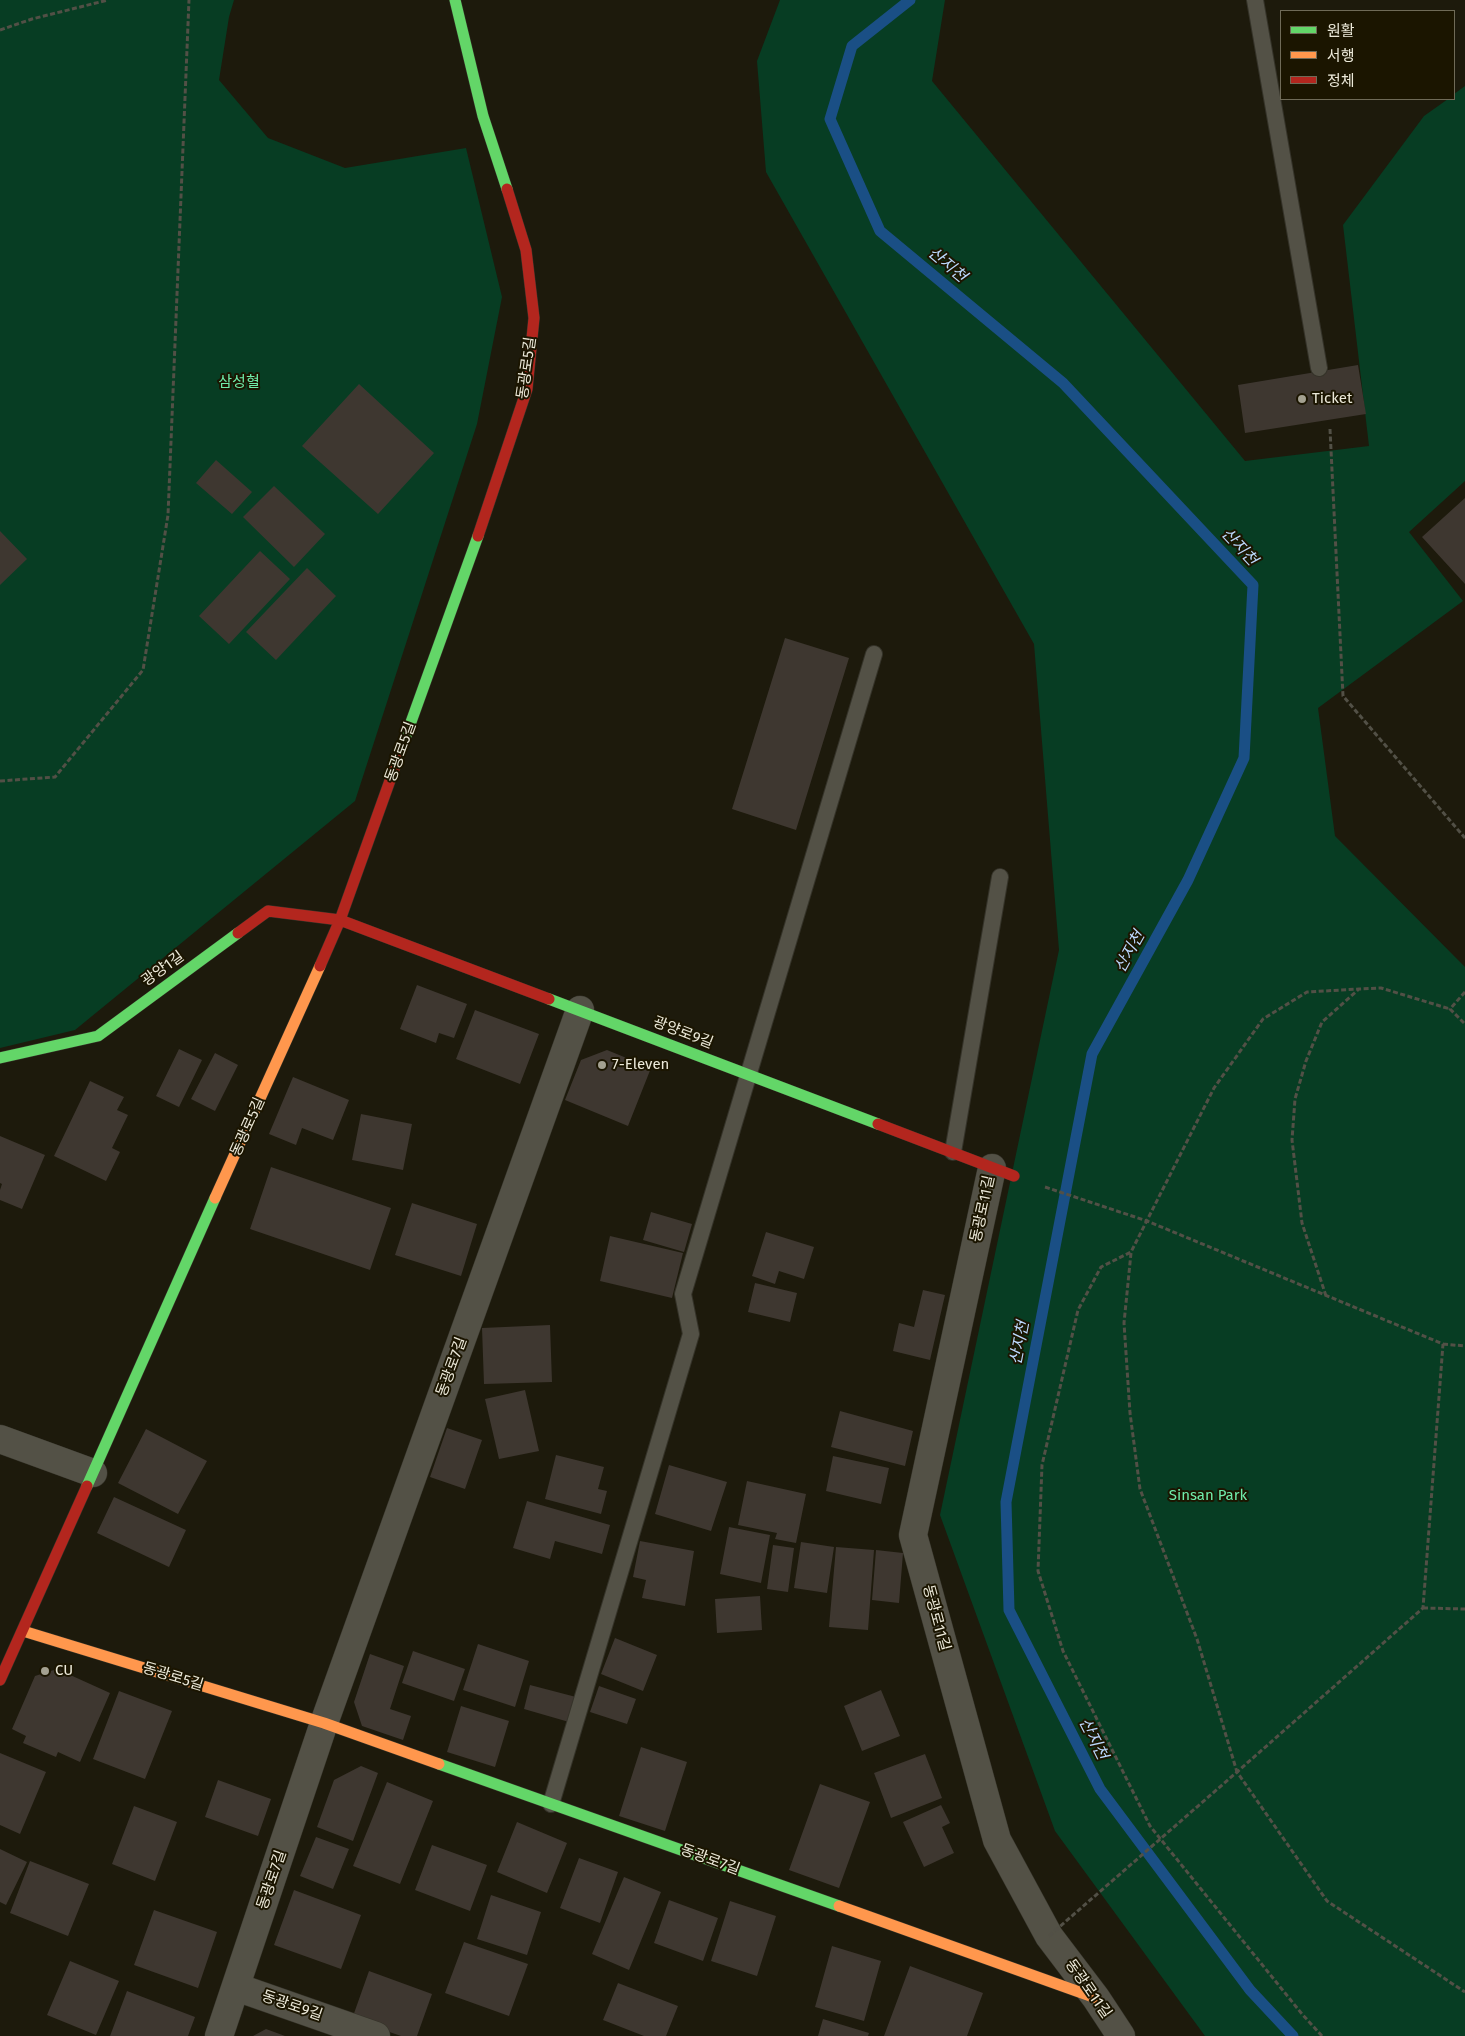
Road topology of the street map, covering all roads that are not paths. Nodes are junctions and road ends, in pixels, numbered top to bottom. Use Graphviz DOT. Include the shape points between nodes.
graph roads {
  1 [pos="455,0"];
  2 [pos="1255,0"];
  3 [pos="1319,368"];
  4 [pos="874,654"];
  5 [pos="1000,877"];
  6 [pos="340,920"];
  7 [pos="580,1010"];
  8 [pos="0,1058"];
  9 [pos="749,1074"];
  10 [pos="953,1152"];
  11 [pos="1003,1172"];
  12 [pos="0,1439"];
  13 [pos="93,1473"];
  14 [pos="22,1631"];
  15 [pos="0,1680"];
  16 [pos="324,1723"];
  17 [pos="551,1804"];
  18 [pos="236,1987"];
  19 [pos="1096,1998"];
  20 [pos="219,2036"];
  21 [pos="376,2036"];
  22 [pos="1121,2036"];
  1 -- 6 [label="street, 동광로5길" via="484,116 526,250 534,318 527,389 495,488"];
  2 -- 3 [label="lane"];
  4 -- 9 [label="lane"];
  5 -- 10 [label="lane"];
  6 -- 7 [label="street, 광양로9길"];
  6 -- 8 [label="street, 광양1길" via="268,911 98,1036"];
  6 -- 13 [label="street, 동광로5길"];
  7 -- 9 [label="street, 광양로9길"];
  7 -- 16 [label="street, 동광로7길"];
  9 -- 10 [label="street, 광양로9길"];
  9 -- 17 [label="lane" via="683,1294 691,1334"];
  10 -- 11 [label="street, 광양로9길"];
  11 -- 19 [label="street, 동광로11길" via="913,1535 997,1840 1049,1936"];
  12 -- 13 [label="street"];
  13 -- 14 [label="street, 동광로5길"];
  14 -- 15 [label="street, 동광로5길"];
  14 -- 16 [label="street, 동광로5길"];
  16 -- 17 [label="street, 동광로7길"];
  16 -- 18 [label="street, 동광로7길"];
  17 -- 19 [label="street, 동광로7길"];
  18 -- 20 [label="street, 동광로7길"];
  18 -- 21 [label="street, 동광로9길"];
  19 -- 22 [label="street, 동광로11길"];
}
